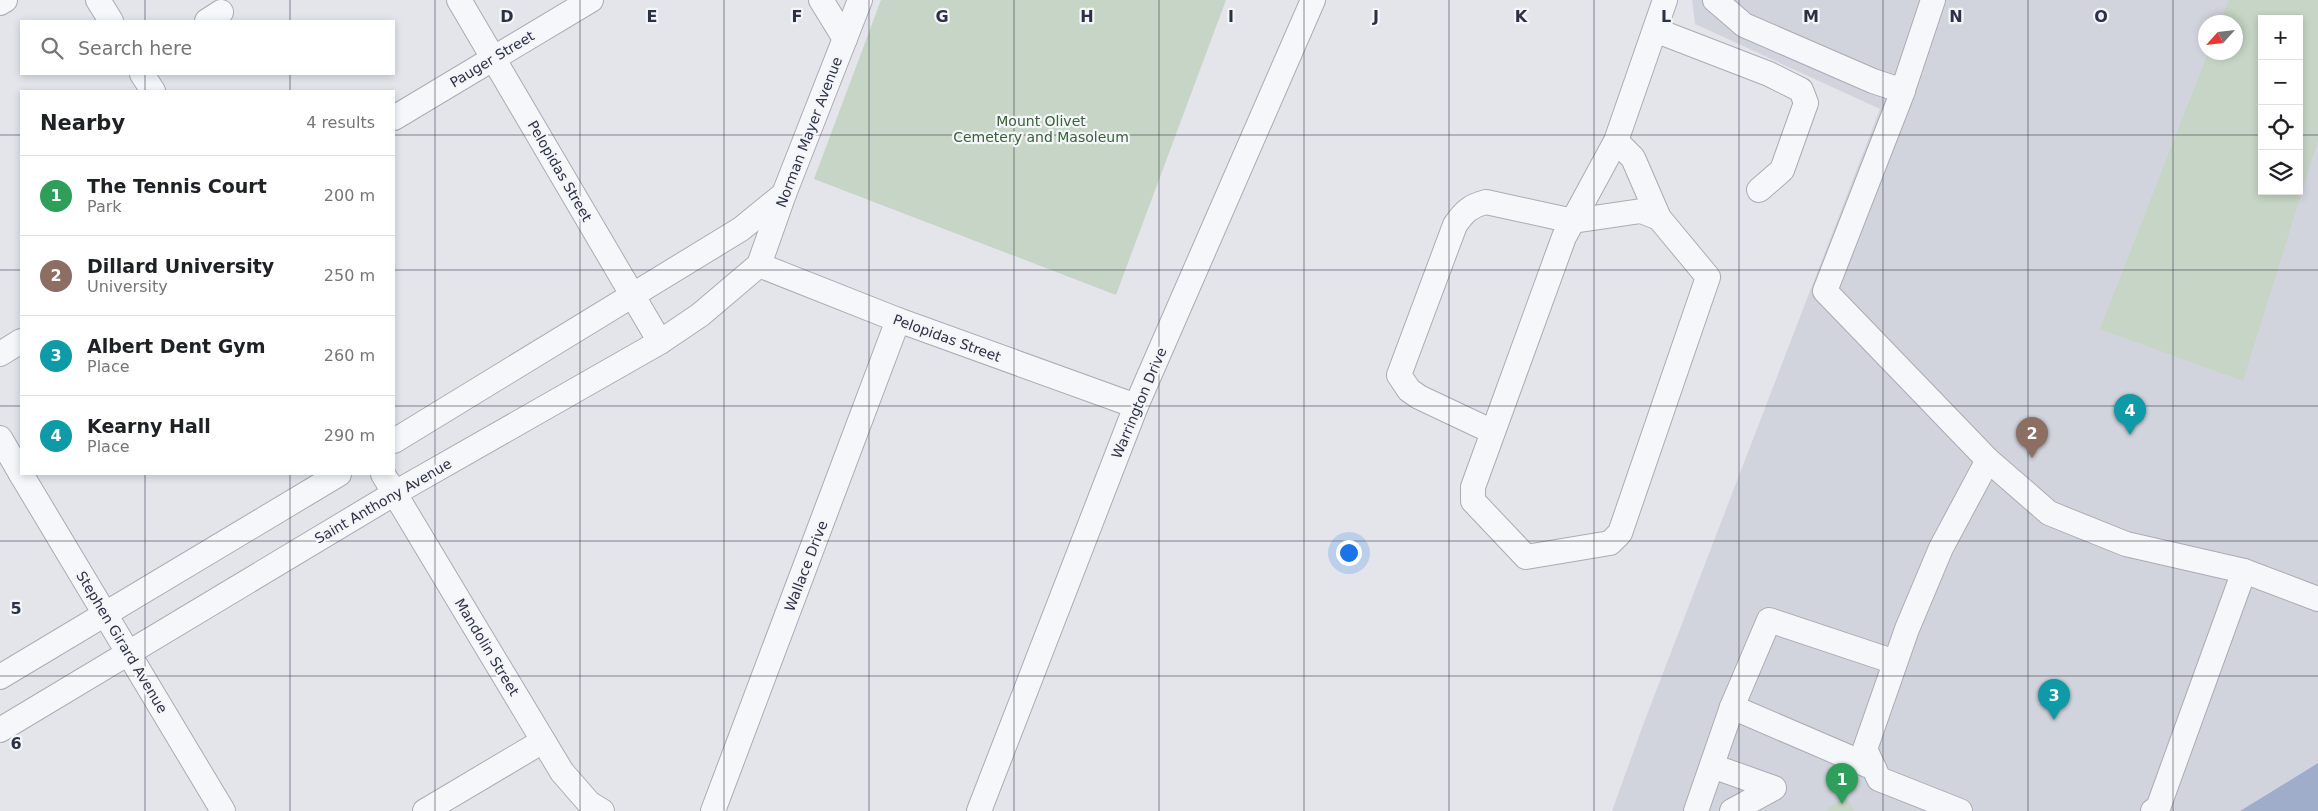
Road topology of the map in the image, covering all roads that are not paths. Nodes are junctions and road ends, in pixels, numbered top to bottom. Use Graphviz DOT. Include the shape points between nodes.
graph roads {
  1 [pos="4,0"];
  2 [pos="98,0"];
  3 [pos="459,0"];
  4 [pos="591,0"];
  5 [pos="821,0"];
  6 [pos="860,0"];
  7 [pos="1313,0"];
  8 [pos="1664,0"];
  9 [pos="1715,0"];
  10 [pos="1933,0"];
  11 [pos="0,3"];
  12 [pos="109,20"];
  13 [pos="1655,30"];
  14 [pos="845,39"];
  15 [pos="494,58"];
  16 [pos="143,75"];
  17 [pos="151,90"];
  18 [pos="1903,91"];
  19 [pos="395,117"];
  20 [pos="1616,141"];
  21 [pos="1759,190"];
  22 [pos="784,194"];
  23 [pos="1659,218"];
  24 [pos="1573,221"];
  25 [pos="759,265"];
  26 [pos="633,294"];
  27 [pos="898,320"];
  28 [pos="20,342"];
  29 [pos="660,342"];
  30 [pos="0,354"];
  31 [pos="1136,406"];
  32 [pos="1493,432"];
  33 [pos="0,438"];
  34 [pos="395,440"];
  35 [pos="1988,460"];
  36 [pos="20,472"];
  37 [pos="22,475"];
  38 [pos="337,475"];
  39 [pos="389,483"];
  40 [pos="2244,572"];
  41 [pos="2318,599"];
  42 [pos="105,614"];
  43 [pos="128,653"];
  44 [pos="1895,662"];
  45 [pos="0,676"];
  46 [pos="1732,707"];
  47 [pos="0,730"];
  48 [pos="543,740"];
  49 [pos="1712,766"];
  50 [pos="1874,768"];
  51 [pos="223,811"];
  52 [pos="425,811"];
  53 [pos="602,811"];
  54 [pos="713,811"];
  55 [pos="979,811"];
  56 [pos="1696,811"];
  57 [pos="1732,811"];
  58 [pos="1960,811"];
  59 [pos="2153,811"];
  1 -- 11 [label="street"];
  2 -- 12 [label="street"];
  3 -- 15 [label="street, Pelopidas Street"];
  4 -- 15 [label="street, Pauger Street"];
  5 -- 14 [label="street"];
  6 -- 14 [label="street, Norman Mayer Avenue"];
  7 -- 31 [label="street, Warrington Drive"];
  8 -- 13 [label="street"];
  9 -- 18 [label="street" via="1744,25"];
  10 -- 18 [label="street"];
  13 -- 20 [label="street"];
  13 -- 21 [label="street" via="1769,74 1801,90 1806,103 1782,170"];
  14 -- 22 [label="street, Norman Mayer Avenue"];
  15 -- 19 [label="street, Pauger Street"];
  15 -- 26 [label="street, Pelopidas Street"];
  16 -- 17 [label="street"];
  18 -- 35 [label="street" via="1825,291"];
  20 -- 23 [label="street" via="1633,158"];
  20 -- 24 [label="street"];
  22 -- 25 [label="street, Norman Mayer Avenue"];
  22 -- 26 [label="street" via="741,230"];
  23 -- 24 [label="street" via="1641,211"];
  23 -- 32 [label="street" via="1708,277 1620,533 1610,543 1526,557 1473,501 1473,487"];
  24 -- 32 [label="street" via="1564,237"];
  24 -- 32 [label="street" via="1486,202 1464,212 1452,234 1399,375 1408,390 1419,397"];
  25 -- 27 [label="street, Pelopidas Street"];
  25 -- 29 [label="street, Saint Anthony Avenue" via="700,315"];
  26 -- 29 [label="street, Pelopidas Street"];
  26 -- 34 [label="street"];
  27 -- 31 [label="street, Pelopidas Street"];
  27 -- 54 [label="street, Wallace Drive"];
  28 -- 30 [label="street"];
  29 -- 39 [label="street, Saint Anthony Avenue"];
  31 -- 55 [label="street, Warrington Drive"];
  33 -- 36 [label="street, Stephen Girard Avenue"];
  35 -- 40 [label="street" via="2050,513 2126,544"];
  35 -- 44 [label="street" via="1941,548"];
  37 -- 42 [label="street, Stephen Girard Avenue"];
  38 -- 42 [label="street"];
  39 -- 43 [label="street, Saint Anthony Avenue"];
  39 -- 48 [label="street, Mandolin Street"];
  40 -- 41 [label="street"];
  40 -- 59 [label="street" via="2158,808"];
  42 -- 43 [label="street, Stephen Girard Avenue"];
  42 -- 45 [label="street"];
  43 -- 47 [label="street, Saint Anthony Avenue"];
  43 -- 51 [label="street, Stephen Girard Avenue"];
  44 -- 46 [label="street" via="1769,620"];
  44 -- 50 [label="street" via="1865,749"];
  46 -- 49 [label="street"];
  46 -- 50 [label="street"];
  48 -- 52 [label="street"];
  48 -- 53 [label="street, Mandolin Street" via="577,791"];
  49 -- 56 [label="street"];
  49 -- 57 [label="street" via="1774,788"];
  50 -- 58 [label="street" via="1878,779"];
}
